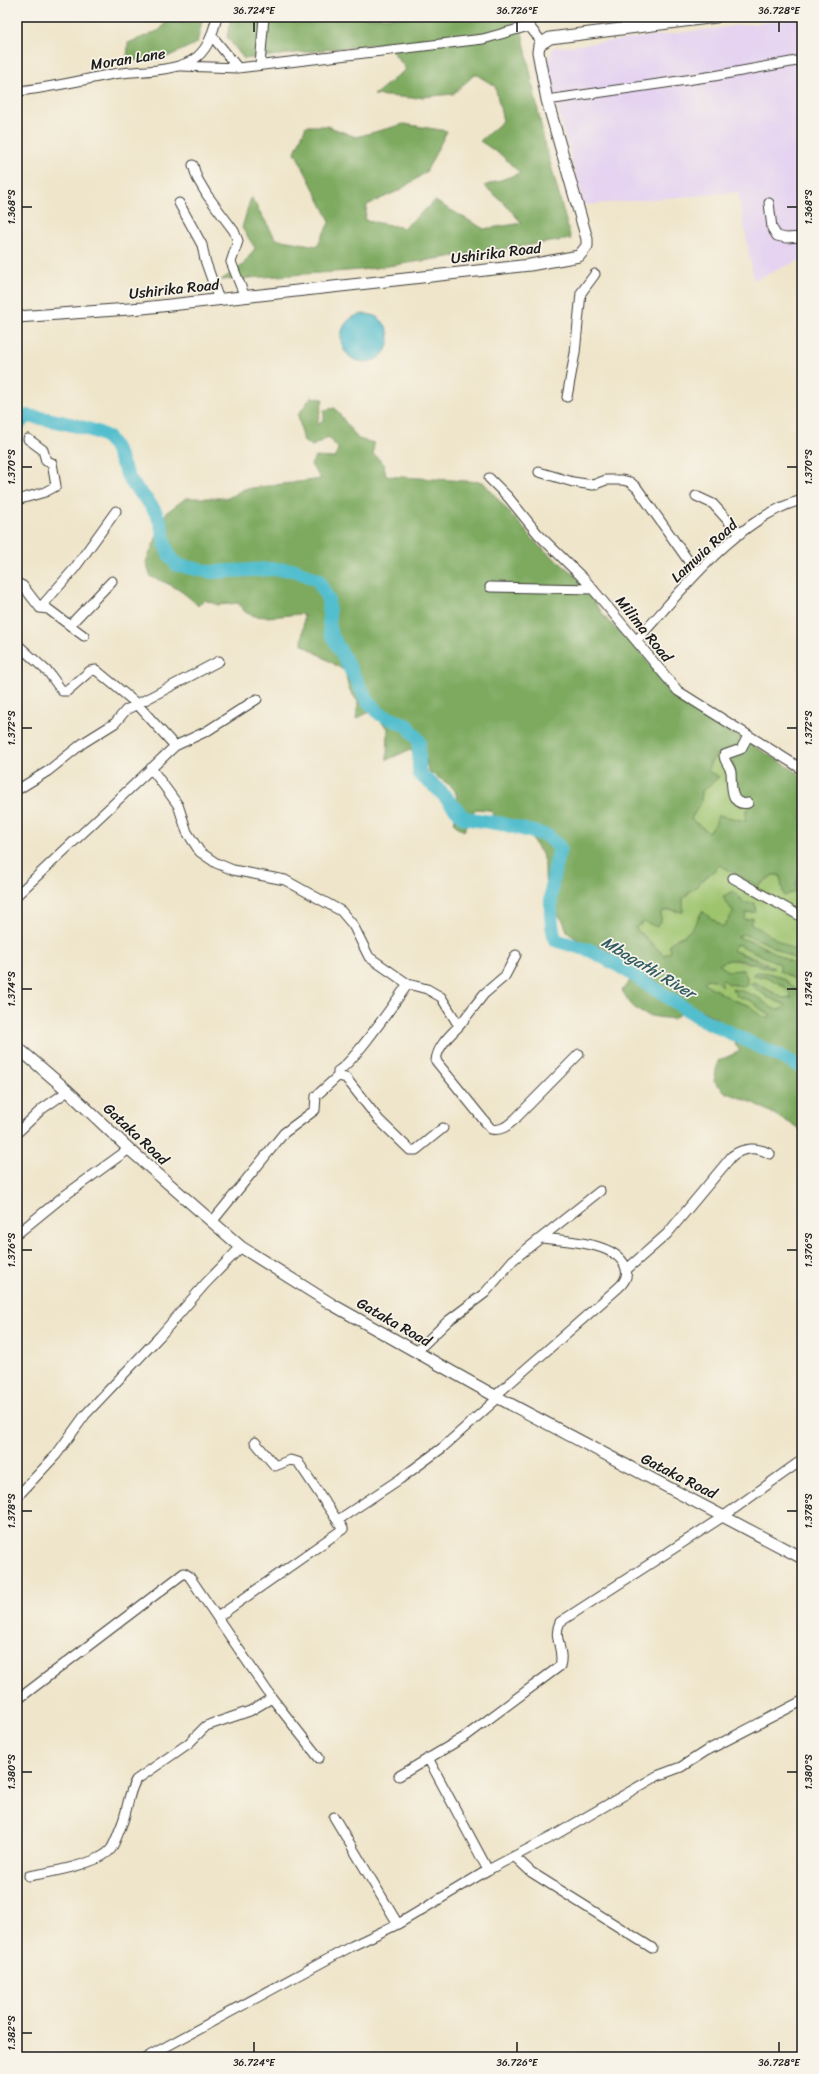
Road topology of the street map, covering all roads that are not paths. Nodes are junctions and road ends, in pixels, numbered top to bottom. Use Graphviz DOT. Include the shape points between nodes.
graph roads {
  1 [pos="217,17"];
  2 [pos="264,17"];
  3 [pos="716,17"];
  4 [pos="212,36"];
  5 [pos="542,42"];
  6 [pos="802,60"];
  7 [pos="260,65"];
  8 [pos="180,66"];
  9 [pos="238,68"];
  10 [pos="17,92"];
  11 [pos="547,100"];
  12 [pos="193,165"];
  13 [pos="179,203"];
  14 [pos="769,203"];
  15 [pos="802,237"];
  16 [pos="595,274"];
  17 [pos="245,297"];
  18 [pos="219,300"];
  19 [pos="17,317"];
  20 [pos="567,397"];
  21 [pos="28,439"];
  22 [pos="538,472"];
  23 [pos="489,478"];
  24 [pos="696,496"];
  25 [pos="17,500"];
  26 [pos="802,500"];
  27 [pos="116,511"];
  28 [pos="740,534"];
  29 [pos="697,573"];
  30 [pos="112,580"];
  31 [pos="17,583"];
  32 [pos="490,587"];
  33 [pos="593,589"];
  34 [pos="40,608"];
  35 [pos="70,625"];
  36 [pos="84,636"];
  37 [pos="637,640"];
  38 [pos="17,644"];
  39 [pos="219,661"];
  40 [pos="258,699"];
  41 [pos="137,704"];
  42 [pos="748,736"];
  43 [pos="175,746"];
  44 [pos="151,768"];
  45 [pos="802,769"];
  46 [pos="17,790"];
  47 [pos="748,803"];
  48 [pos="733,878"];
  49 [pos="17,895"];
  50 [pos="802,917"];
  51 [pos="516,955"];
  52 [pos="408,984"];
  53 [pos="459,1026"];
  54 [pos="17,1047"];
  55 [pos="579,1054"];
  56 [pos="338,1076"];
  57 [pos="68,1091"];
  58 [pos="444,1128"];
  59 [pos="17,1133"];
  60 [pos="129,1149"];
  61 [pos="770,1154"];
  62 [pos="600,1191"];
  63 [pos="212,1222"];
  64 [pos="17,1234"];
  65 [pos="542,1238"];
  66 [pos="241,1247"];
  67 [pos="626,1270"];
  68 [pos="416,1352"];
  69 [pos="496,1397"];
  70 [pos="256,1442"];
  71 [pos="802,1460"];
  72 [pos="17,1497"];
  73 [pos="724,1516"];
  74 [pos="343,1530"];
  75 [pos="802,1558"];
  76 [pos="219,1616"];
  77 [pos="272,1698"];
  78 [pos="17,1700"];
  79 [pos="802,1701"];
  80 [pos="319,1758"];
  81 [pos="428,1758"];
  82 [pos="399,1776"];
  83 [pos="334,1817"];
  84 [pos="514,1856"];
  85 [pos="488,1870"];
  86 [pos="29,1876"];
  87 [pos="398,1924"];
  88 [pos="652,1948"];
  89 [pos="149,2056"];
  1 -- 4 [label="street, Moran Lane"];
  2 -- 7 [label="street"];
  3 -- 5 [label="street" via="550,38"];
  4 -- 8 [label="street, Moran Lane" via="197,57"];
  4 -- 9 [label="street"];
  5 -- 7 [label="street" via="529,26 483,39"];
  5 -- 11 [label="street, Ushirika Road" via="538,52"];
  6 -- 11 [label="street" via="714,76"];
  7 -- 9 [label="street"];
  8 -- 9 [label="street"];
  8 -- 10 [label="street, Moran Lane" via="115,74"];
  11 -- 17 [label="street, Ushirika Road" via="587,239 587,246 579,256 530,265"];
  12 -- 17 [label="street" via="207,195 234,231 238,241 231,262"];
  13 -- 18 [label="street" via="202,245"];
  14 -- 15 [label="street" via="772,228 777,236"];
  16 -- 20 [label="street" via="581,293 575,353"];
  17 -- 18 [label="street, Ushirika Road"];
  18 -- 19 [label="street, Ushirika Road"];
  21 -- 25 [label="street" via="43,450 46,461 52,463 56,486"];
  22 -- 29 [label="street" via="593,485 606,480 630,482 637,488"];
  23 -- 33 [label="street, Milima Road" via="538,534"];
  24 -- 28 [label="street" via="713,504"];
  26 -- 28 [label="street, Lamwia Road" via="776,509"];
  27 -- 34 [label="street" via="74,569"];
  28 -- 29 [label="street, Lamwia Road"];
  29 -- 37 [label="street, Lamwia Road"];
  30 -- 35 [label="street"];
  31 -- 34 [label="street" via="23,586"];
  32 -- 33 [label="street"];
  33 -- 37 [label="street, Milima Road"];
  34 -- 35 [label="street" via="48,610"];
  35 -- 36 [label="street"];
  37 -- 42 [label="street, Milima Road" via="678,691"];
  38 -- 41 [label="street" via="49,673 62,691 67,691 93,670"];
  39 -- 41 [label="street"];
  40 -- 43 [label="street" via="207,731"];
  41 -- 43 [label="street"];
  41 -- 46 [label="street" via="48,771"];
  42 -- 45 [label="street, Milima Road"];
  42 -- 47 [label="street" via="741,749 724,755 724,761 731,771 732,796 744,804"];
  43 -- 44 [label="street"];
  44 -- 49 [label="street"];
  44 -- 52 [label="street" via="178,805 187,832 200,852 233,870 285,880 341,911 353,925 368,957"];
  48 -- 50 [label="street"];
  51 -- 53 [label="street" via="505,976 484,994"];
  52 -- 53 [label="street" via="427,989 441,997"];
  52 -- 56 [label="street" via="361,1046 338,1071"];
  53 -- 55 [label="street" via="436,1054 436,1061 491,1129 499,1130 510,1123"];
  54 -- 57 [label="street, Gataka Road"];
  56 -- 58 [label="street" via="346,1078 379,1120 410,1150 416,1150"];
  56 -- 63 [label="street" via="316,1096 315,1110 284,1133"];
  57 -- 59 [label="street" via="42,1109"];
  57 -- 60 [label="street, Gataka Road"];
  60 -- 63 [label="street, Gataka Road"];
  60 -- 64 [label="street"];
  61 -- 67 [label="street" via="753,1149 738,1151 667,1234"];
  62 -- 65 [label="street"];
  63 -- 66 [label="street, Gataka Road"];
  65 -- 67 [label="street" via="606,1249 617,1255"];
  65 -- 68 [label="street" via="514,1260 485,1293 448,1321"];
  66 -- 68 [label="street, Gataka Road" via="333,1305"];
  66 -- 72 [label="street" via="85,1416 56,1455"];
  67 -- 69 [label="street" via="624,1283"];
  68 -- 69 [label="street, Gataka Road"];
  69 -- 73 [label="street, Gataka Road"];
  69 -- 74 [label="street" via="430,1457 400,1480 338,1520"];
  70 -- 74 [label="street" via="275,1466 290,1460 298,1462"];
  71 -- 73 [label="street"];
  73 -- 75 [label="street, Gataka Road"];
  73 -- 81 [label="street" via="560,1622 556,1629 562,1654 560,1666 466,1736"];
  74 -- 76 [label="street"];
  76 -- 77 [label="street"];
  76 -- 78 [label="street" via="190,1576 184,1573"];
  77 -- 80 [label="street"];
  77 -- 86 [label="street" via="250,1711 206,1726 190,1743 136,1780 122,1825 106,1854 62,1870"];
  79 -- 84 [label="street" via="682,1767 657,1776 597,1812"];
  81 -- 82 [label="street"];
  81 -- 85 [label="street"];
  83 -- 87 [label="street"];
  84 -- 85 [label="street"];
  84 -- 88 [label="street" via="531,1872"];
  85 -- 87 [label="street"];
  87 -- 89 [label="street" via="352,1946"];
}
